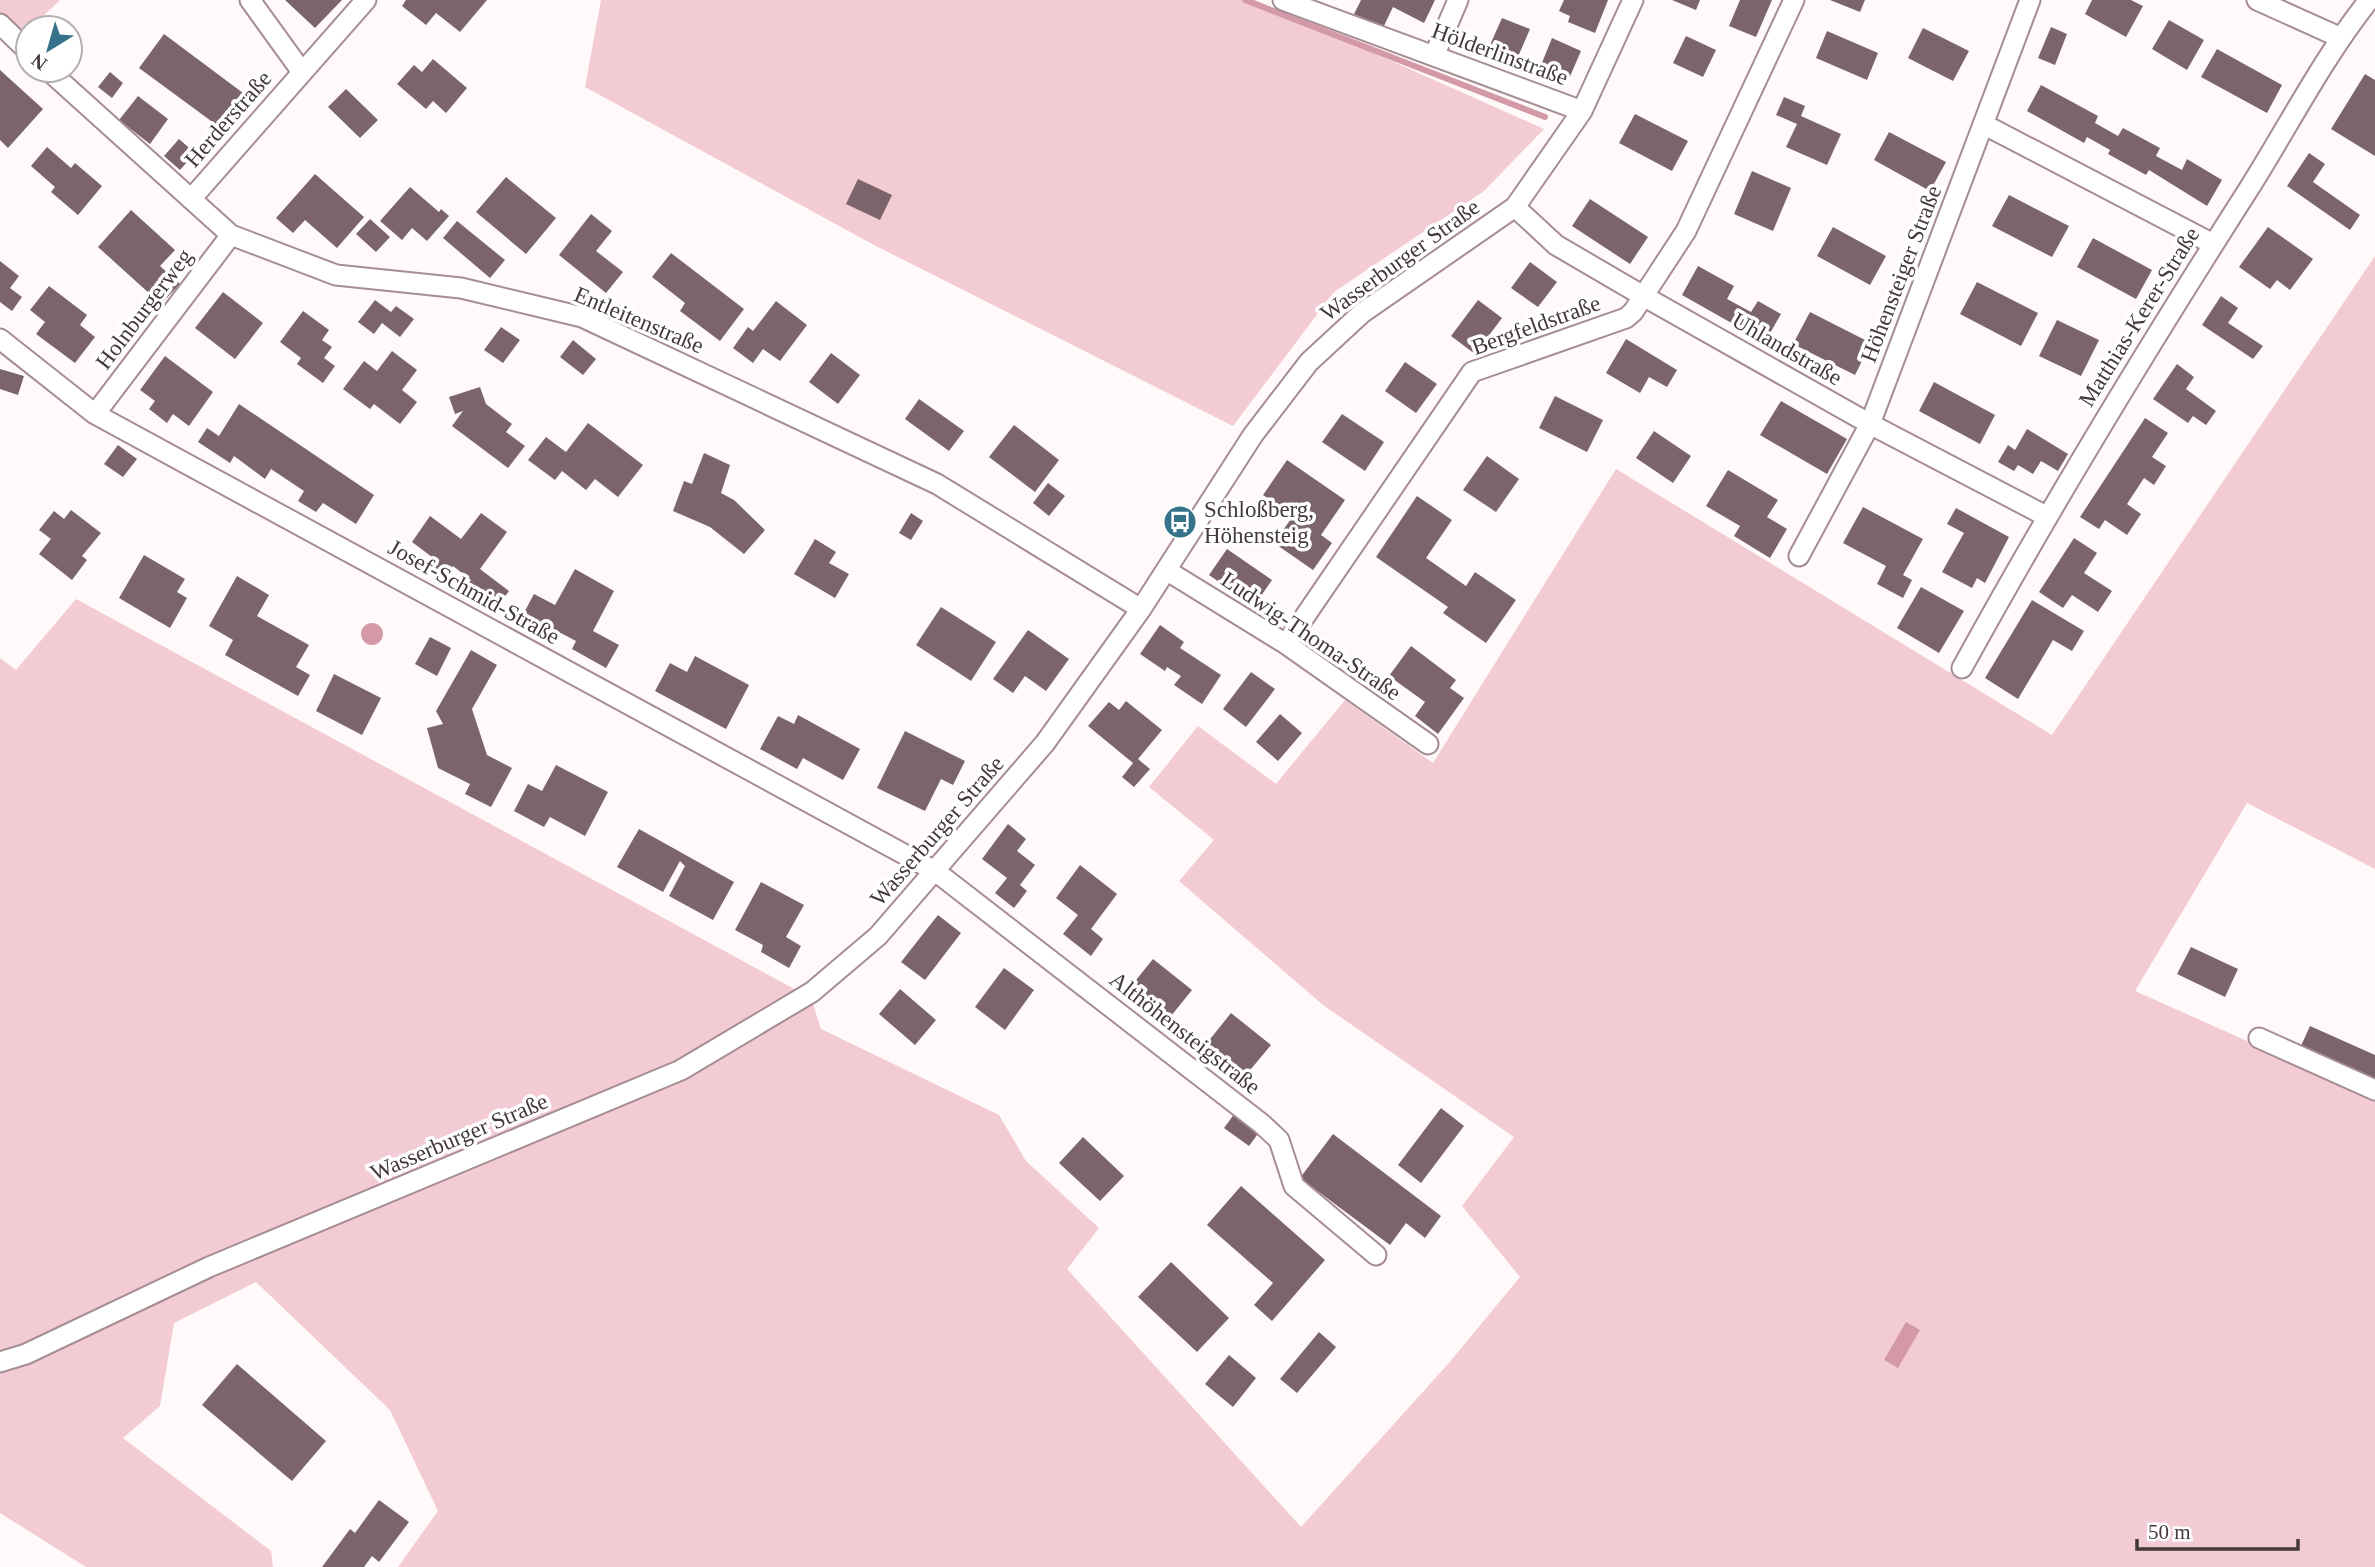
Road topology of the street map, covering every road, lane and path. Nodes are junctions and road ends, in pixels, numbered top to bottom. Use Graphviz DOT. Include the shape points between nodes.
graph roads {
  1 [pos="250,0"];
  2 [pos="366,0"];
  3 [pos="1283,0"];
  4 [pos="1458,0"];
  5 [pos="1633,0"];
  6 [pos="1794,0"];
  7 [pos="2030,0"];
  8 [pos="2257,0"];
  9 [pos="2369,0"];
  10 [pos="0,24"];
  11 [pos="2339,37"];
  12 [pos="14,38"];
  13 [pos="1434,56"];
  14 [pos="302,72"];
  15 [pos="63,84"];
  16 [pos="1582,111"];
  17 [pos="1983,124"];
  18 [pos="192,198"];
  19 [pos="1514,207"];
  20 [pos="231,235"];
  21 [pos="2213,244"];
  22 [pos="1644,297"];
  23 [pos="0,340"];
  24 [pos="95,414"];
  25 [pos="1870,424"];
  26 [pos="2046,516"];
  27 [pos="1799,556"];
  28 [pos="1166,570"];
  29 [pos="1141,610"];
  30 [pos="1286,644"];
  31 [pos="1962,668"];
  32 [pos="1428,744"];
  33 [pos="935,871"];
  34 [pos="2259,1038"];
  35 [pos="2375,1090"];
  36 [pos="1376,1255"];
  37 [pos="0,1362"];
  1 -- 14 [label="street, Herderstraße"];
  2 -- 14 [label="street, Herderstraße"];
  3 -- 13 [label="street, Hölderlinstraße"];
  4 -- 13 [label="street"];
  5 -- 16 [label="street, Wasserburger Straße"];
  6 -- 22 [label="street, Bergfeldstraße" via="1686,231"];
  7 -- 17 [label="street, Höhensteiger Straße"];
  8 -- 11 [label="street"];
  9 -- 11 [label="street, Matthias-Kerer-Straße"];
  10 -- 12 [label="street"];
  11 -- 21 [label="street, Matthias-Kerer-Straße"];
  13 -- 16 [label="street, Hölderlinstraße"];
  14 -- 18 [label="street, Herderstraße"];
  15 -- 18 [label="street, Entleitenstraße"];
  16 -- 19 [label="street, Wasserburger Straße"];
  17 -- 21 [label="street"];
  17 -- 25 [label="street, Höhensteiger Straße"];
  18 -- 20 [label="street, Entleitenstraße"];
  19 -- 22 [label="street, Uhlandstraße" via="1556,245"];
  19 -- 28 [label="street, Wasserburger Straße" via="1363,313 1309,362 1253,435"];
  20 -- 24 [label="street, Holnburgerweg"];
  20 -- 29 [label="street, Entleitenstraße" via="336,275 461,288 582,317 937,484"];
  21 -- 26 [label="street, Matthias-Kerer-Straße"];
  22 -- 25 [label="street, Uhlandstraße"];
  22 -- 30 [label="street, Bergfeldstraße" via="1626,318 1472,372"];
  23 -- 24 [label="street, Josef-Schmid-Straße"];
  24 -- 33 [label="street, Josef-Schmid-Straße"];
  25 -- 26 [label="street, Uhlandstraße"];
  25 -- 27 [label="street, Höhensteiger Straße"];
  26 -- 31 [label="street, Matthias-Kerer-Straße"];
  28 -- 29 [label="street, Wasserburger Straße"];
  28 -- 30 [label="street, Ludwig-Thoma-Straße"];
  29 -- 33 [label="street, Wasserburger Straße" via="1045,743"];
  30 -- 32 [label="street, Ludwig-Thoma-Straße"];
  33 -- 36 [label="street, Althöhensteigstraße" via="1262,1124 1279,1140 1294,1186"];
  33 -- 37 [label="street, Wasserburger Straße" via="878,936 813,992 681,1070 209,1267"];
  34 -- 35 [label="street"];
}
